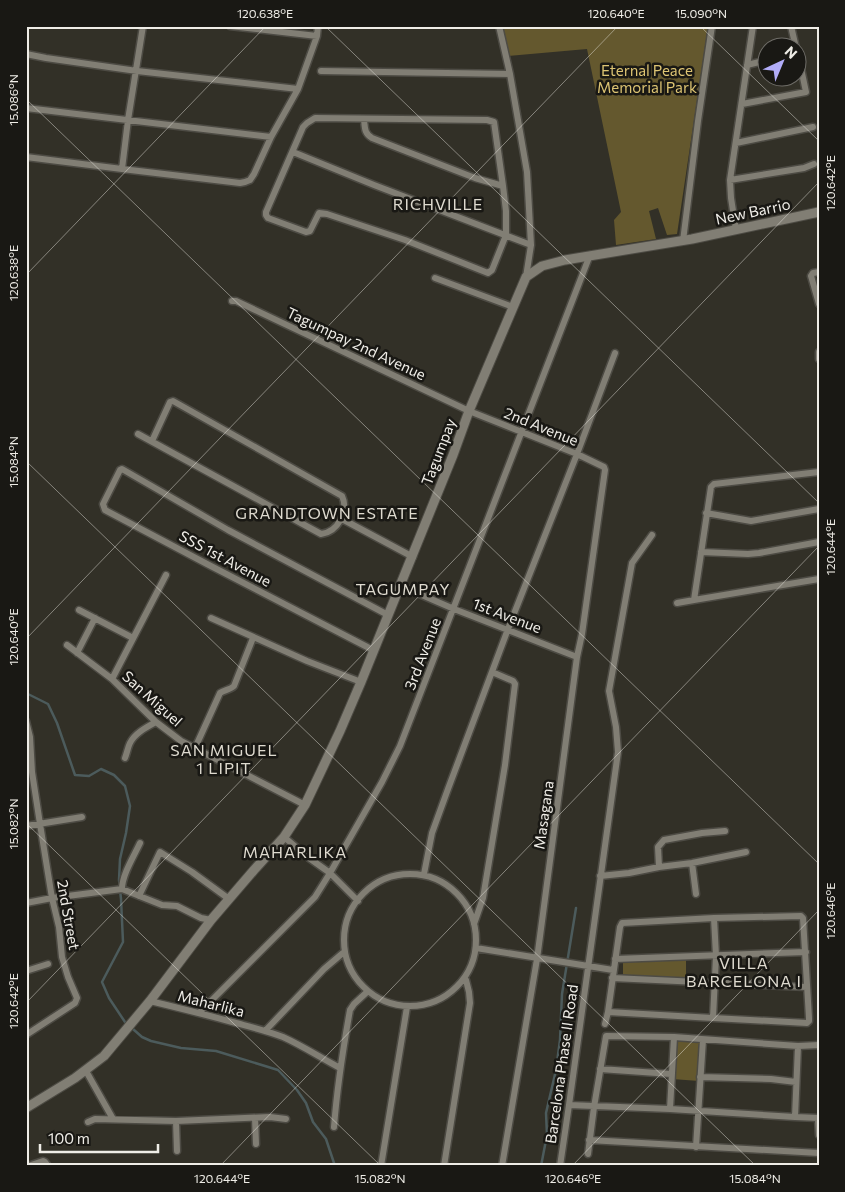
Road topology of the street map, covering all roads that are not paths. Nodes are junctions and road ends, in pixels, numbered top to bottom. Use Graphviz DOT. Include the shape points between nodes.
graph roads {
  1 [pos="144,26"];
  2 [pos="230,26"];
  3 [pos="318,26"];
  4 [pos="498,26"];
  5 [pos="712,26"];
  6 [pos="753,26"];
  7 [pos="317,36"];
  8 [pos="26,54"];
  9 [pos="758,62"];
  10 [pos="747,64"];
  11 [pos="137,71"];
  12 [pos="321,71"];
  13 [pos="510,74"];
  14 [pos="805,88"];
  15 [pos="298,89"];
  16 [pos="742,104"];
  17 [pos="26,108"];
  18 [pos="364,119"];
  19 [pos="128,120"];
  20 [pos="813,127"];
  21 [pos="271,137"];
  22 [pos="736,143"];
  23 [pos="293,152"];
  24 [pos="26,157"];
  25 [pos="814,164"];
  26 [pos="122,170"];
  27 [pos="730,180"];
  28 [pos="503,186"];
  29 [pos="819,212"];
  30 [pos="736,230"];
  31 [pos="506,234"];
  32 [pos="688,240"];
  33 [pos="531,245"];
  34 [pos="590,255"];
  35 [pos="819,272"];
  36 [pos="526,277"];
  37 [pos="435,278"];
  38 [pos="232,301"];
  39 [pos="819,304"];
  40 [pos="513,307"];
  41 [pos="819,352"];
  42 [pos="615,353"];
  43 [pos="819,358"];
  44 [pos="469,411"];
  45 [pos="521,432"];
  46 [pos="138,434"];
  47 [pos="152,441"];
  48 [pos="577,454"];
  49 [pos="603,466"];
  50 [pos="819,472"];
  51 [pos="819,509"];
  52 [pos="706,513"];
  53 [pos="342,519"];
  54 [pos="652,535"];
  55 [pos="819,542"];
  56 [pos="701,552"];
  57 [pos="413,556"];
  58 [pos="166,575"];
  59 [pos="819,579"];
  60 [pos="401,586"];
  61 [pos="694,600"];
  62 [pos="677,603"];
  63 [pos="454,609"];
  64 [pos="79,610"];
  65 [pos="388,615"];
  66 [pos="95,618"];
  67 [pos="211,618"];
  68 [pos="508,630"];
  69 [pos="133,638"];
  70 [pos="253,638"];
  71 [pos="67,646"];
  72 [pos="374,650"];
  73 [pos="77,653"];
  74 [pos="577,657"];
  75 [pos="492,672"];
  76 [pos="112,679"];
  77 [pos="361,682"];
  78 [pos="26,721"];
  79 [pos="156,722"];
  80 [pos="195,748"];
  81 [pos="125,758"];
  82 [pos="29,772"];
  83 [pos="305,805"];
  84 [pos="82,818"];
  85 [pos="40,824"];
  86 [pos="26,826"];
  87 [pos="725,831"];
  88 [pos="284,837"];
  89 [pos="140,843"];
  90 [pos="746,852"];
  91 [pos="692,863"];
  92 [pos="659,867"];
  93 [pos="330,873"];
  94 [pos="424,874"];
  95 [pos="600,876"];
  96 [pos="121,889"];
  97 [pos="696,894"];
  98 [pos="139,896"];
  99 [pos="52,898"];
  100 [pos="229,899"];
  101 [pos="358,901"];
  102 [pos="26,903"];
  103 [pos="714,918"];
  104 [pos="212,920"];
  105 [pos="474,924"];
  106 [pos="476,948"];
  107 [pos="344,952"];
  108 [pos="806,952"];
  109 [pos="716,956"];
  110 [pos="537,959"];
  111 [pos="615,959"];
  112 [pos="48,964"];
  113 [pos="588,966"];
  114 [pos="26,971"];
  115 [pos="613,974"];
  116 [pos="466,980"];
  117 [pos="715,982"];
  118 [pos="807,987"];
  119 [pos="367,992"];
  120 [pos="150,1002"];
  121 [pos="407,1007"];
  122 [pos="608,1012"];
  123 [pos="198,1013"];
  124 [pos="713,1018"];
  125 [pos="605,1024"];
  126 [pos="265,1031"];
  127 [pos="26,1035"];
  128 [pos="674,1037"];
  129 [pos="703,1040"];
  130 [pos="798,1046"];
  131 [pos="819,1046"];
  132 [pos="340,1068"];
  133 [pos="600,1069"];
  134 [pos="86,1071"];
  135 [pos="671,1074"];
  136 [pos="700,1077"];
  137 [pos="796,1082"];
  138 [pos="569,1105"];
  139 [pos="594,1107"];
  140 [pos="26,1108"];
  141 [pos="670,1109"];
  142 [pos="698,1110"];
  143 [pos="795,1117"];
  144 [pos="255,1118"];
  145 [pos="818,1118"];
  146 [pos="113,1119"];
  147 [pos="286,1119"];
  148 [pos="176,1120"];
  149 [pos="88,1122"];
  150 [pos="334,1127"];
  151 [pos="819,1135"];
  152 [pos="589,1140"];
  153 [pos="256,1144"];
  154 [pos="696,1147"];
  155 [pos="177,1151"];
  156 [pos="819,1153"];
  157 [pos="588,1154"];
  158 [pos="28,1166"];
  159 [pos="48,1166"];
  160 [pos="381,1166"];
  161 [pos="444,1166"];
  162 [pos="502,1166"];
  163 [pos="560,1166"];
  1 -- 11 [label="street"];
  2 -- 7 [label="street"];
  3 -- 7 [label="street"];
  4 -- 13 [label="street"];
  5 -- 32 [label="street" via="698,121"];
  6 -- 10 [label="street"];
  7 -- 15 [label="street"];
  8 -- 11 [label="street"];
  9 -- 10 [label="street"];
  10 -- 16 [label="street"];
  11 -- 15 [label="street"];
  11 -- 19 [label="street"];
  12 -- 13 [label="street"];
  13 -- 33 [label="street" via="527,172"];
  14 -- 16 [label="street" via="806,92"];
  15 -- 21 [label="street"];
  16 -- 22 [label="street"];
  17 -- 19 [label="street"];
  18 -- 23 [label="street" via="315,118 304,127"];
  18 -- 28 [label="street" via="365,131 372,138"];
  18 -- 28 [label="street" via="490,120 495,124"];
  19 -- 21 [label="street"];
  19 -- 26 [label="street"];
  20 -- 22 [label="street"];
  21 -- 26 [label="street" via="254,174 245,182"];
  22 -- 27 [label="street"];
  23 -- 31 [label="street"];
  23 -- 31 [label="street" via="266,212 268,218 306,232 310,231 319,213 327,214 488,273"];
  24 -- 26 [label="street"];
  25 -- 27 [label="street"];
  27 -- 30 [label="street"];
  28 -- 31 [label="street"];
  29 -- 30 [label="main road, New Barrio"];
  30 -- 32 [label="main road, New Barrio"];
  31 -- 33 [label="street"];
  32 -- 34 [label="main road, New Barrio"];
  33 -- 36 [label="street"];
  34 -- 36 [label="main road, New Barrio" via="542,266"];
  34 -- 45 [label="street, 3rd Avenue"];
  35 -- 39 [label="street" via="811,276"];
  36 -- 40 [label="main road, Tagumpay"];
  37 -- 40 [label="street"];
  38 -- 44 [label="street, Tagumpay 2nd Avenue"];
  40 -- 44 [label="main road, Tagumpay"];
  41 -- 43 [label="street"];
  42 -- 48 [label="street"];
  44 -- 45 [label="street, 2nd Avenue"];
  44 -- 57 [label="main road, Tagumpay"];
  45 -- 48 [label="street, 2nd Avenue"];
  45 -- 63 [label="street, 3rd Avenue"];
  46 -- 47 [label="street"];
  47 -- 53 [label="street" via="321,534 331,531"];
  47 -- 53 [label="street" via="173,401 342,496"];
  48 -- 49 [label="street, 2nd Avenue"];
  48 -- 68 [label="street"];
  49 -- 74 [label="street, Masagana"];
  50 -- 52 [label="street" via="714,484"];
  51 -- 52 [label="street" via="752,521"];
  52 -- 56 [label="street"];
  53 -- 57 [label="street"];
  54 -- 95 [label="street, Barcelona Phase II Road" via="632,563 609,691 618,752"];
  55 -- 56 [label="street" via="748,554"];
  56 -- 61 [label="street"];
  57 -- 60 [label="main road, Tagumpay"];
  58 -- 69 [label="street"];
  59 -- 61 [label="street"];
  60 -- 63 [label="street, 1st Avenue"];
  60 -- 65 [label="main road, Tagumpay"];
  61 -- 62 [label="street"];
  63 -- 68 [label="street, 1st Avenue"];
  63 -- 93 [label="street, 3rd Avenue" via="400,746"];
  64 -- 66 [label="street"];
  65 -- 72 [label="main road, Tagumpay"];
  65 -- 72 [label="street, SSS 1st Avenue" via="228,530 124,469 120,470 103,504 105,510"];
  66 -- 69 [label="street"];
  66 -- 73 [label="street"];
  67 -- 70 [label="street"];
  68 -- 74 [label="street, 1st Avenue"];
  68 -- 75 [label="street"];
  69 -- 76 [label="street"];
  70 -- 77 [label="street"];
  70 -- 80 [label="street" via="234,686 220,693"];
  71 -- 73 [label="street, San Miguel"];
  72 -- 77 [label="main road, Tagumpay"];
  73 -- 76 [label="street, San Miguel"];
  74 -- 110 [label="street, Masagana"];
  75 -- 94 [label="street" via="432,833"];
  75 -- 105 [label="street" via="513,680 515,684 483,898"];
  76 -- 79 [label="street, San Miguel"];
  77 -- 83 [label="main road, Tagumpay"];
  78 -- 82 [label="street, 2nd Street" via="30,737"];
  79 -- 80 [label="street, San Miguel"];
  79 -- 81 [label="street" via="132,739"];
  80 -- 83 [label="street, San Miguel"];
  82 -- 85 [label="street, 2nd Street"];
  83 -- 88 [label="main road, Tagumpay"];
  84 -- 85 [label="street"];
  85 -- 86 [label="street"];
  85 -- 99 [label="street, 2nd Street"];
  87 -- 92 [label="street" via="664,840 658,847"];
  88 -- 93 [label="street"];
  88 -- 100 [label="main road, Tagumpay"];
  89 -- 96 [label="street"];
  90 -- 91 [label="street"];
  91 -- 92 [label="street"];
  91 -- 97 [label="street"];
  92 -- 95 [label="street"];
  93 -- 101 [label="street"];
  93 -- 123 [label="street, 3rd Avenue" via="314,896"];
  94 -- 101 [label="street" via="402,874 384,880 370,888"];
  94 -- 105 [label="street" via="438,879 465,903"];
  95 -- 113 [label="street, Barcelona Phase II Road"];
  96 -- 98 [label="street"];
  96 -- 99 [label="street"];
  98 -- 100 [label="street" via="160,852"];
  98 -- 104 [label="street"];
  99 -- 102 [label="street"];
  99 -- 127 [label="street, 2nd Street" via="62,957 77,998 75,1003"];
  100 -- 104 [label="main road, Tagumpay"];
  101 -- 107 [label="street" via="350,913"];
  103 -- 108 [label="street" via="800,916 803,918"];
  103 -- 109 [label="street"];
  103 -- 111 [label="street" via="622,923"];
  104 -- 120 [label="main road, Tagumpay"];
  105 -- 106 [label="street"];
  106 -- 110 [label="street"];
  106 -- 116 [label="street"];
  107 -- 119 [label="street" via="348,966"];
  107 -- 126 [label="street"];
  108 -- 109 [label="street"];
  108 -- 118 [label="street"];
  109 -- 111 [label="street"];
  109 -- 117 [label="street"];
  110 -- 113 [label="street"];
  110 -- 162 [label="street, Masagana"];
  111 -- 115 [label="street"];
  112 -- 114 [label="street"];
  113 -- 115 [label="street"];
  113 -- 138 [label="street, Barcelona Phase II Road"];
  115 -- 117 [label="street"];
  115 -- 122 [label="street"];
  116 -- 121 [label="street" via="452,992 430,1002"];
  116 -- 161 [label="street" via="470,1003"];
  117 -- 118 [label="street"];
  117 -- 124 [label="street"];
  118 -- 124 [label="street" via="810,1018 807,1023"];
  119 -- 121 [label="street"];
  119 -- 132 [label="street" via="350,1010"];
  120 -- 123 [label="street, Maharlika"];
  120 -- 134 [label="main road, Tagumpay" via="104,1056"];
  121 -- 160 [label="street"];
  122 -- 124 [label="street"];
  122 -- 125 [label="street"];
  123 -- 126 [label="street, Maharlika"];
  126 -- 132 [label="street, Maharlika" via="295,1043"];
  128 -- 129 [label="street"];
  128 -- 133 [label="street" via="606,1036"];
  128 -- 135 [label="street"];
  129 -- 130 [label="street"];
  129 -- 136 [label="street"];
  130 -- 131 [label="street"];
  130 -- 137 [label="street"];
  132 -- 150 [label="street"];
  133 -- 135 [label="street"];
  133 -- 139 [label="street"];
  134 -- 140 [label="main road, Tagumpay"];
  134 -- 146 [label="street"];
  135 -- 141 [label="street"];
  136 -- 137 [label="street"];
  136 -- 142 [label="street"];
  137 -- 143 [label="street"];
  138 -- 139 [label="street"];
  138 -- 163 [label="street, Barcelona Phase II Road"];
  139 -- 141 [label="street"];
  139 -- 152 [label="street"];
  141 -- 142 [label="street"];
  142 -- 143 [label="street"];
  142 -- 154 [label="street"];
  143 -- 145 [label="street"];
  144 -- 147 [label="street"];
  144 -- 148 [label="street"];
  144 -- 153 [label="street"];
  145 -- 151 [label="street"];
  146 -- 148 [label="street"];
  146 -- 149 [label="street"];
  148 -- 155 [label="street"];
  152 -- 154 [label="street"];
  152 -- 157 [label="street"];
  154 -- 156 [label="street"];
  158 -- 159 [label="street" via="43,1161"];
}
